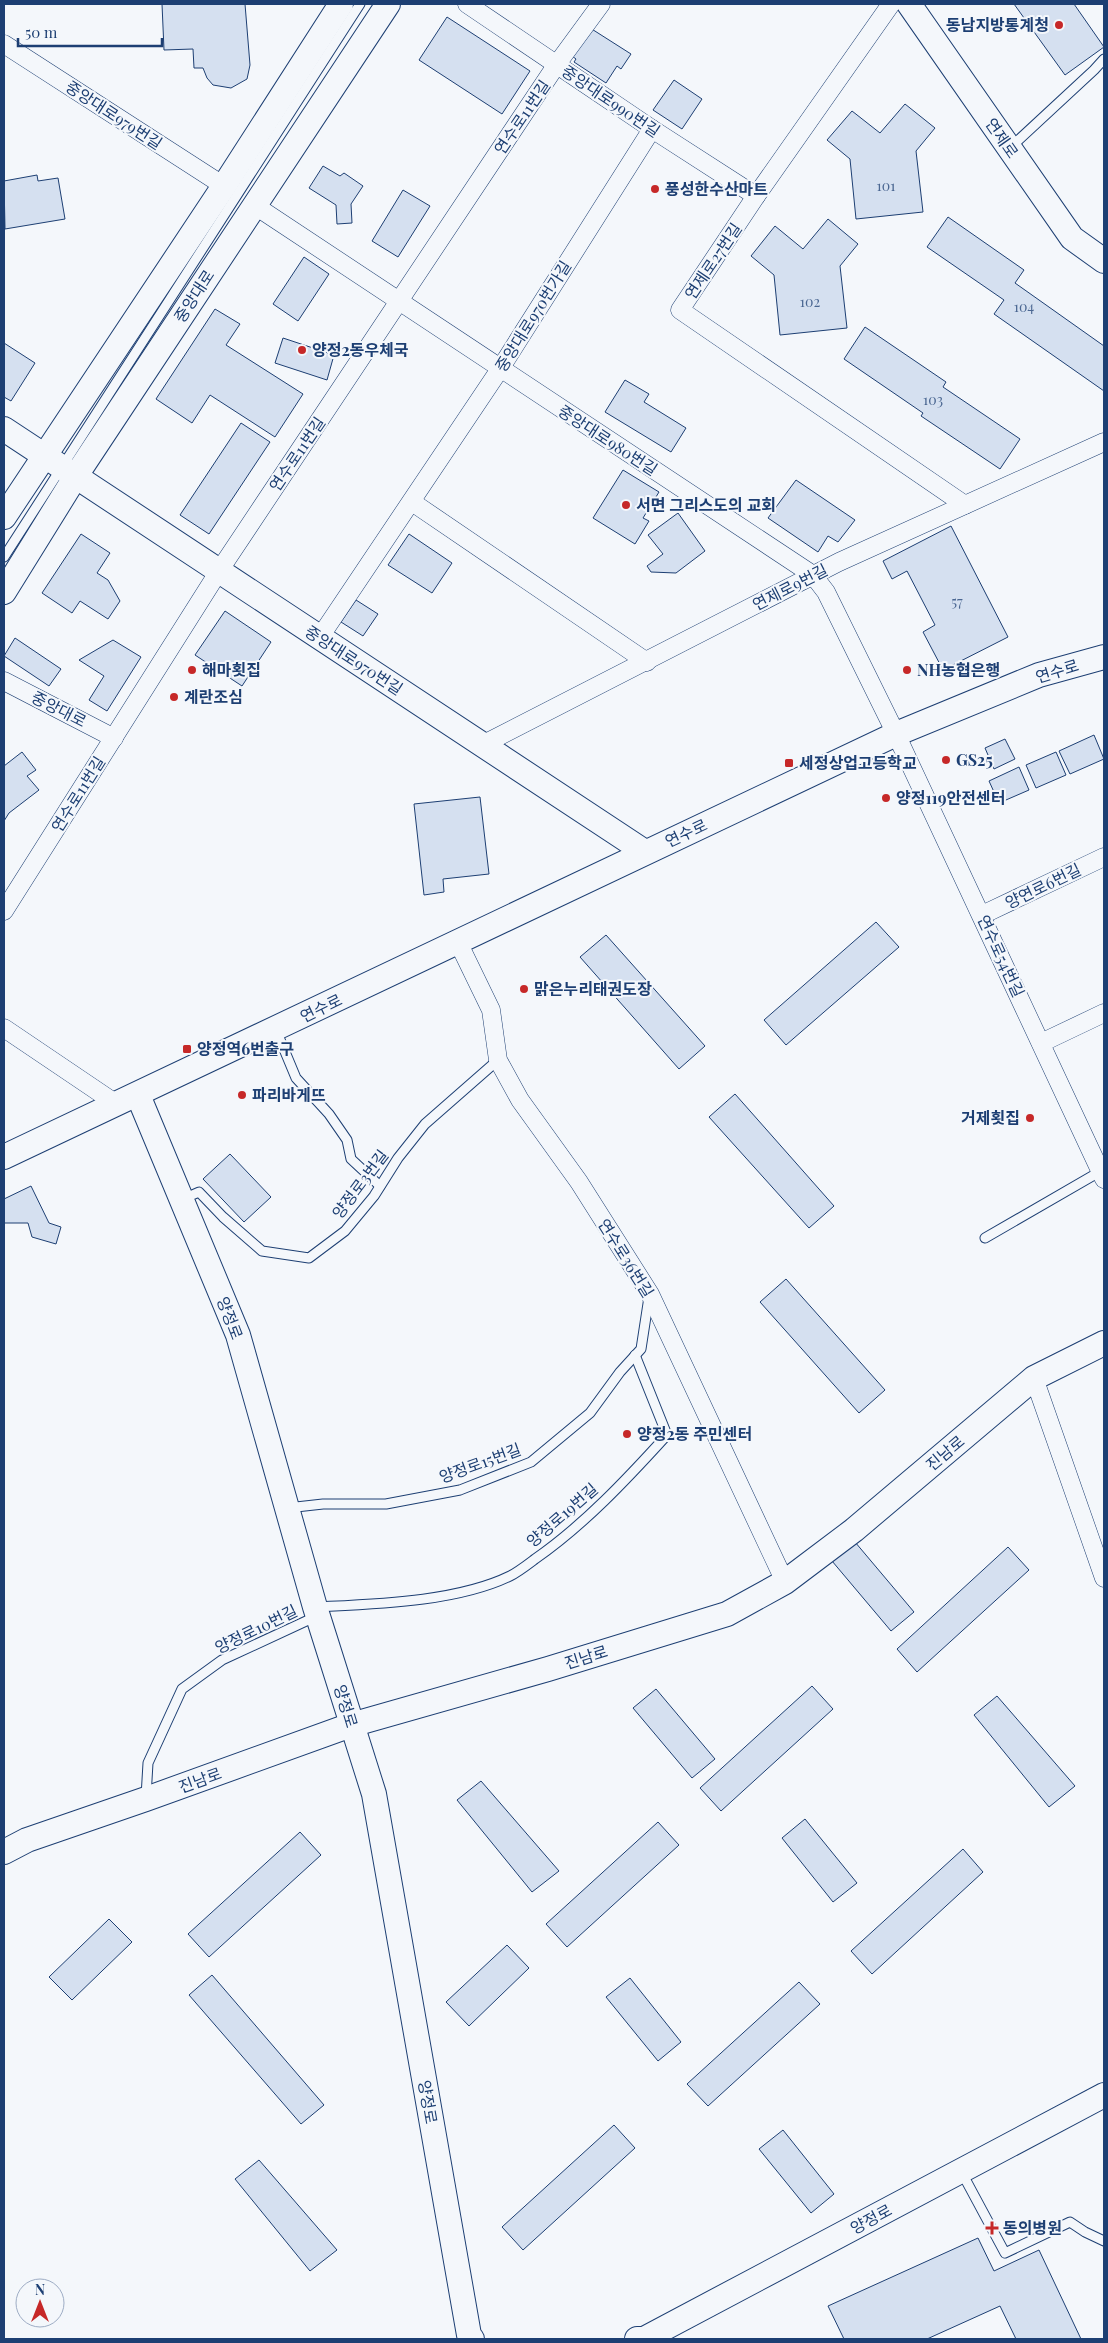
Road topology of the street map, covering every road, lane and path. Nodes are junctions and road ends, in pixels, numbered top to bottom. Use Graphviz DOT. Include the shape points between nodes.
graph roads {
  1 [pos="340,4"];
  2 [pos="360,4"];
  3 [pos="388,4"];
  4 [pos="467,4"];
  5 [pos="601,4"];
  6 [pos="892,4"];
  7 [pos="909,4"];
  8 [pos="4,44"];
  9 [pos="1104,58"];
  10 [pos="557,64"];
  11 [pos="652,129"];
  12 [pos="1009,149"];
  13 [pos="224,186"];
  14 [pos="756,196"];
  15 [pos="254,205"];
  16 [pos="1104,262"];
  17 [pos="400,300"];
  18 [pos="500,369"];
  19 [pos="4,429"];
  20 [pos="1104,442"];
  21 [pos="61,466"];
  22 [pos="412,502"];
  23 [pos="965,505"];
  24 [pos="4,518"];
  25 [pos="4,557"];
  26 [pos="219,571"];
  27 [pos="813,575"];
  28 [pos="4,592"];
  29 [pos="320,637"];
  30 [pos="1104,656"];
  31 [pos="647,662"];
  32 [pos="4,680"];
  33 [pos="896,734"];
  34 [pos="114,738"];
  35 [pos="482,744"];
  36 [pos="645,852"];
  37 [pos="1104,857"];
  38 [pos="4,911"];
  39 [pos="982,915"];
  40 [pos="458,942"];
  41 [pos="1104,1013"];
  42 [pos="4,1028"];
  43 [pos="276,1029"];
  44 [pos="1041,1043"];
  45 [pos="498,1060"];
  46 [pos="128,1100"];
  47 [pos="4,1157"];
  48 [pos="1103,1173"];
  49 [pos="380,1186"];
  50 [pos="182,1200"];
  51 [pos="985,1238"];
  52 [pos="650,1294"];
  53 [pos="1104,1343"];
  54 [pos="635,1355"];
  55 [pos="1034,1378"];
  56 [pos="287,1508"];
  57 [pos="1104,1578"];
  58 [pos="785,1582"];
  59 [pos="316,1611"];
  60 [pos="351,1725"];
  61 [pos="146,1800"];
  62 [pos="4,1852"];
  63 [pos="1104,2095"];
  64 [pos="961,2171"];
  65 [pos="1104,2241"];
  66 [pos="472,2339"];
  67 [pos="637,2339"];
  1 -- 13 [label="street, 중앙대로"];
  2 -- 21 [label="lane"];
  3 -- 15 [label="street, 중앙대로"];
  4 -- 10 [label="street, 중앙대로990번길"];
  5 -- 10 [label="street, 연수로11번길"];
  6 -- 14 [label="street, 연제로27번길"];
  7 -- 12 [label="street, 연제로"];
  8 -- 13 [label="street, 중앙대로979번길"];
  9 -- 12 [label="lane"];
  10 -- 11 [label="street, 중앙대로990번길"];
  10 -- 17 [label="street, 연수로11번길"];
  11 -- 14 [label="street, 중앙대로990번길"];
  11 -- 18 [label="street, 중앙대로970번가길"];
  12 -- 16 [label="street, 연제로" via="1072,238"];
  13 -- 21 [label="street, 중앙대로"];
  14 -- 23 [label="street, 연제로27번길" via="680,310"];
  15 -- 17 [label="street, 중앙대로980번길"];
  15 -- 21 [label="street, 중앙대로"];
  17 -- 18 [label="street, 중앙대로980번길"];
  17 -- 26 [label="street, 연수로11번길"];
  18 -- 22 [label="street, 중앙대로970번가길"];
  18 -- 27 [label="street, 중앙대로980번길"];
  19 -- 21 [label="street, 중앙대로970번길"];
  20 -- 23 [label="street, 연제로9번길"];
  21 -- 24 [label="street, 중앙대로"];
  21 -- 25 [label="lane"];
  21 -- 26 [label="street, 중앙대로970번길"];
  21 -- 28 [label="street, 중앙대로"];
  22 -- 29 [label="street, 중앙대로970번가길"];
  22 -- 31 [label="street"];
  23 -- 27 [label="street, 연제로9번길"];
  26 -- 29 [label="street, 중앙대로970번길"];
  26 -- 34 [label="street, 연수로11번길"];
  27 -- 31 [label="street, 연제로9번길"];
  27 -- 33 [label="street, 중앙대로980번길" via="826,592"];
  29 -- 35 [label="street, 중앙대로970번길"];
  30 -- 33 [label="street, 연수로" via="1039,675"];
  31 -- 35 [label="street, 연제로9번길"];
  32 -- 34 [label="street, 중앙대로"];
  33 -- 36 [label="street, 연수로"];
  33 -- 39 [label="street, 연수로54번길"];
  34 -- 38 [label="street, 연수로11번길"];
  35 -- 36 [label="street, 중앙대로970번길"];
  36 -- 40 [label="street, 연수로"];
  37 -- 39 [label="street, 양연로6번길"];
  39 -- 44 [label="street, 연수로54번길"];
  40 -- 43 [label="street, 연수로"];
  40 -- 45 [label="street, 연수로36번길" via="491,1010"];
  41 -- 44 [label="street"];
  42 -- 46 [label="street"];
  43 -- 46 [label="street, 연수로"];
  43 -- 49 [label="lane" via="296,1078 329,1114 347,1140 351,1159"];
  44 -- 48 [label="street, 연수로54번길"];
  45 -- 49 [label="lane, 양정로3번길" via="424,1124"];
  45 -- 52 [label="street, 연수로36번길" via="520,1100 579,1182"];
  46 -- 47 [label="street, 연수로"];
  46 -- 50 [label="street, 양정로"];
  48 -- 51 [label="lane"];
  49 -- 50 [label="lane, 양정로3번길" via="345,1231 309,1258 262,1251 199,1192"];
  50 -- 56 [label="street, 양정로" via="238,1335"];
  52 -- 54 [label="lane, 양정로15번길" via="641,1349"];
  52 -- 58 [label="street, 연수로36번길"];
  53 -- 55 [label="street, 진남로"];
  54 -- 56 [label="lane, 양정로15번길" via="590,1414 531,1462 460,1490 386,1504 323,1504"];
  54 -- 59 [label="lane, 양정로19번길" via="667,1435 632,1474 556,1544 510,1576 466,1591"];
  55 -- 57 [label="street"];
  55 -- 58 [label="street, 진남로" via="854,1530"];
  56 -- 59 [label="street, 양정로"];
  58 -- 60 [label="street, 진남로" via="727,1614"];
  59 -- 60 [label="street, 양정로"];
  59 -- 61 [label="lane, 양정로10번길" via="222,1660 182,1690 148,1763"];
  60 -- 61 [label="street, 진남로"];
  60 -- 66 [label="street, 양정로" via="374,1794"];
  61 -- 62 [label="street, 진남로" via="28,1840"];
  63 -- 64 [label="street, 양정로"];
  64 -- 65 [label="lane" via="1005,2253 1070,2222"];
  64 -- 67 [label="street, 양정로" via="644,2339"];
}
